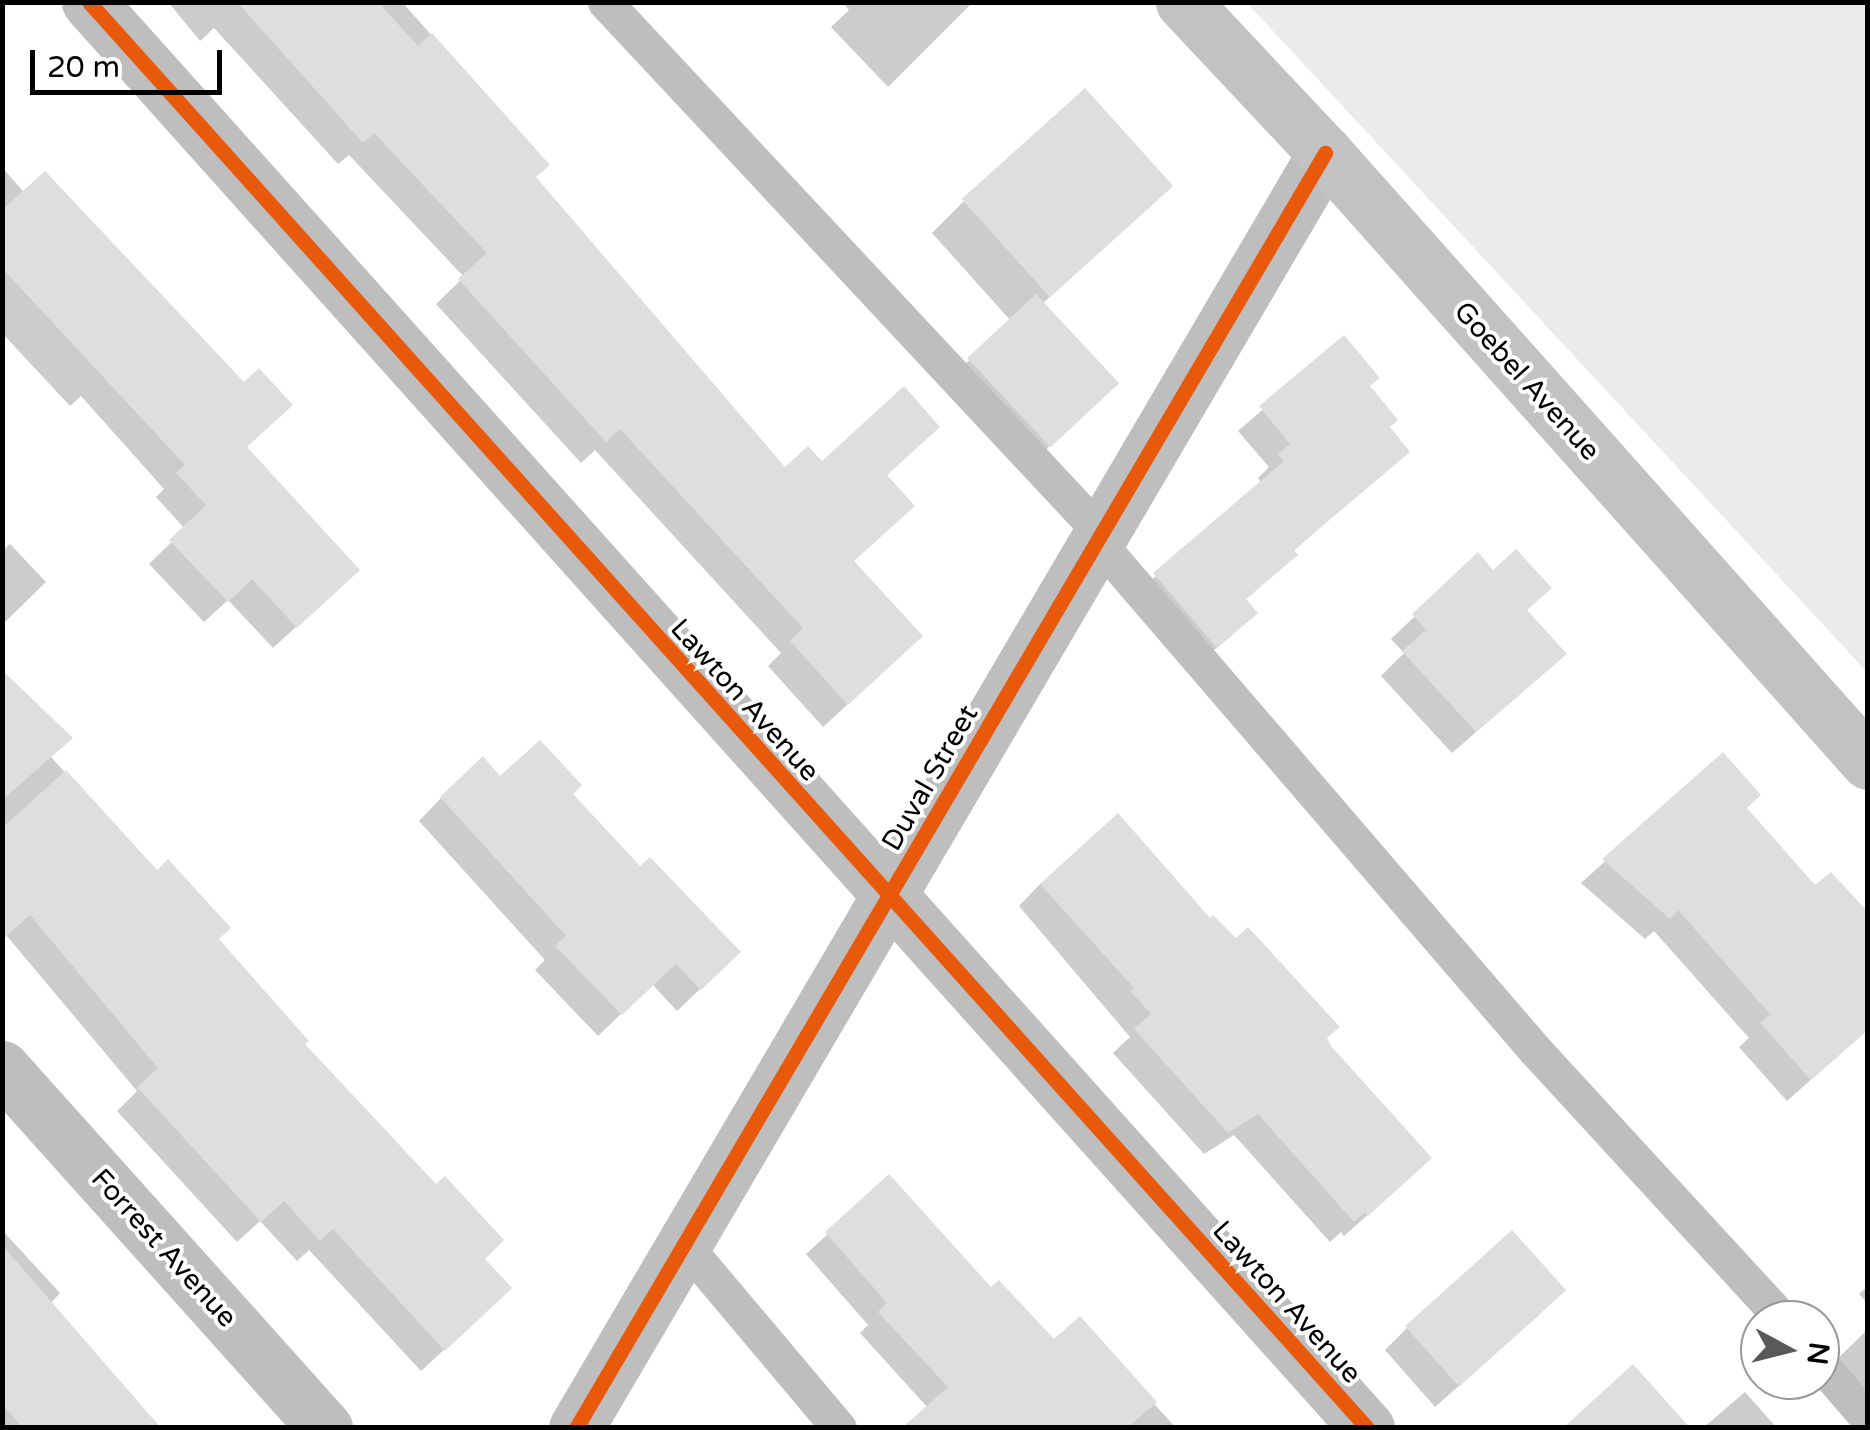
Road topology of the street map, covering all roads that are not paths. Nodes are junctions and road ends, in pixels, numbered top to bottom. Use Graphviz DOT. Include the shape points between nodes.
graph roads {
  1 [pos="88,2"];
  2 [pos="604,2"];
  3 [pos="1183,2"];
  4 [pos="1325,153"];
  5 [pos="1100,538"];
  6 [pos="1868,762"];
  7 [pos="888,898"];
  8 [pos="2,1068"];
  9 [pos="684,1244"];
  10 [pos="1766,1300"];
  11 [pos="1840,1386"];
  12 [pos="1868,1418"];
  13 [pos="325,1428"];
  14 [pos="576,1428"];
  15 [pos="839,1428"];
  16 [pos="1367,1428"];
  1 -- 7 [label="street, Lawton Avenue"];
  2 -- 5 [label="lane"];
  3 -- 4 [label="street, Goebel Avenue"];
  4 -- 5 [label="street, Duval Street"];
  4 -- 6 [label="street, Goebel Avenue"];
  5 -- 7 [label="street, Duval Street"];
  5 -- 10 [label="lane" via="1536,1050"];
  7 -- 9 [label="street, Duval Street"];
  7 -- 16 [label="street, Lawton Avenue"];
  8 -- 13 [label="street, Forrest Avenue"];
  9 -- 14 [label="street, Duval Street"];
  9 -- 15 [label="lane"];
  11 -- 12 [label="lane"];
}
